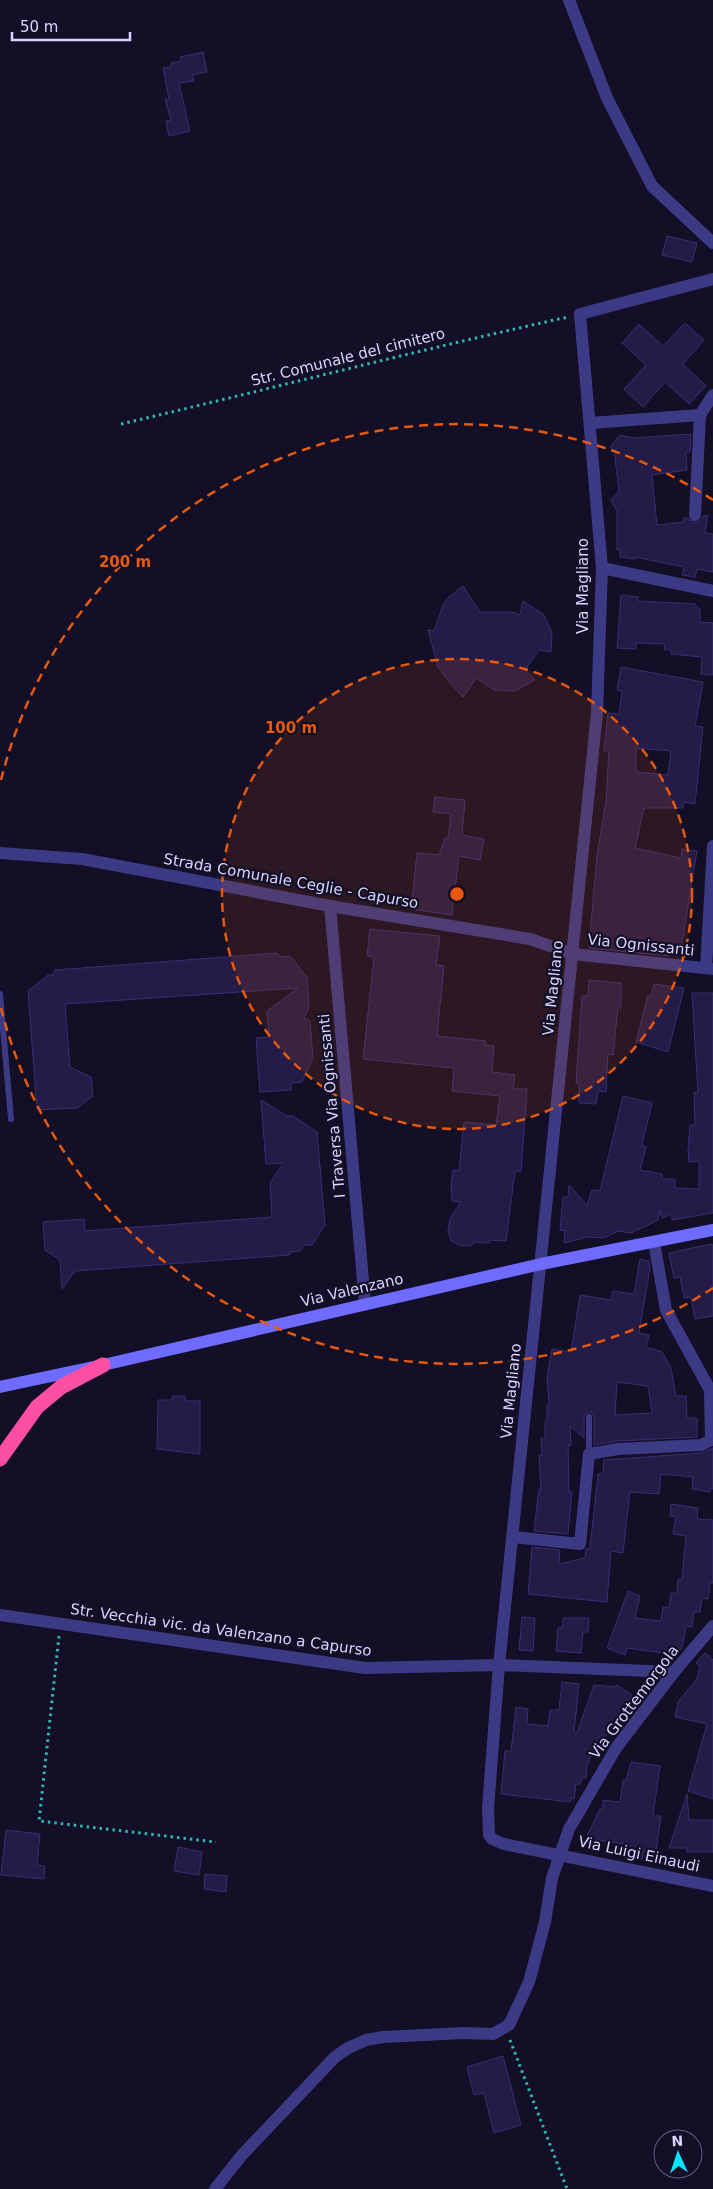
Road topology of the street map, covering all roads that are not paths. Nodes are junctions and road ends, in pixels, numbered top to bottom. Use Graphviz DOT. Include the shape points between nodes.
graph roads {
  1 [pos="569,0"];
  2 [pos="713,243"];
  3 [pos="713,279"];
  4 [pos="713,397"];
  5 [pos="700,415"];
  6 [pos="590,423"];
  7 [pos="695,515"];
  8 [pos="602,568"];
  9 [pos="713,591"];
  10 [pos="713,846"];
  11 [pos="0,853"];
  12 [pos="330,906"];
  13 [pos="573,954"];
  14 [pos="710,968"];
  15 [pos="0,994"];
  16 [pos="11,1119"];
  17 [pos="713,1230"];
  18 [pos="654,1242"];
  19 [pos="540,1264"];
  20 [pos="365,1303"];
  21 [pos="103,1365"];
  22 [pos="0,1386"];
  23 [pos="589,1417"];
  24 [pos="589,1454"];
  25 [pos="0,1459"];
  26 [pos="513,1537"];
  27 [pos="0,1616"];
  28 [pos="713,1626"];
  29 [pos="499,1665"];
  30 [pos="674,1672"];
  31 [pos="559,1854"];
  32 [pos="713,1886"];
  33 [pos="215,2189"];
  1 -- 2 [label="street" via="607,98 652,186"];
  3 -- 6 [label="street, Via Magliano" via="580,314"];
  4 -- 5 [label="street"];
  5 -- 6 [label="street"];
  5 -- 7 [label="street"];
  6 -- 8 [label="street, Via Magliano"];
  8 -- 9 [label="street"];
  8 -- 13 [label="street, Via Magliano" via="597,713"];
  10 -- 14 [label="street, Via Ognissanti"];
  11 -- 12 [label="street, Strada Comunale Ceglie - Capurso" via="82,859"];
  12 -- 13 [label="street, Strada Comunale Ceglie - Capurso" via="530,939"];
  12 -- 20 [label="street, I Traversa Via Ognissanti"];
  13 -- 14 [label="street, Via Ognissanti"];
  13 -- 19 [label="street, Via Magliano"];
  15 -- 16 [label="lane"];
  17 -- 18 [label="street, Via Valenzano"];
  18 -- 19 [label="street, Via Valenzano"];
  18 -- 24 [label="street" via="666,1310 710,1390 711,1440 701,1445 618,1449"];
  19 -- 20 [label="street, Via Valenzano"];
  19 -- 26 [label="street, Via Magliano"];
  20 -- 21 [label="street, Via Valenzano"];
  21 -- 22 [label="street, Via Valenzano"];
  21 -- 25 [label="highway" via="61,1387 37,1407"];
  23 -- 24 [label="lane"];
  24 -- 26 [label="street" via="580,1544"];
  26 -- 29 [label="street, Via Magliano"];
  27 -- 29 [label="street, Str. Vecchia vic. da Valenzano a Capurso" via="365,1668"];
  28 -- 30 [label="street, Via Grottemorgola"];
  29 -- 30 [label="street, Str. Vecchia vic. da Valenzano a Capurso"];
  29 -- 31 [label="street, Via Luigi Einaudi" via="488,1808 489,1835 504,1844"];
  30 -- 31 [label="street, Via Grottemorgola" via="616,1748 569,1829"];
  31 -- 32 [label="street, Via Luigi Einaudi"];
  31 -- 33 [label="street, Via Grottemorgola" via="529,1982 509,2025 492,2034 464,2032 383,2037 348,2048 242,2155"];
}
